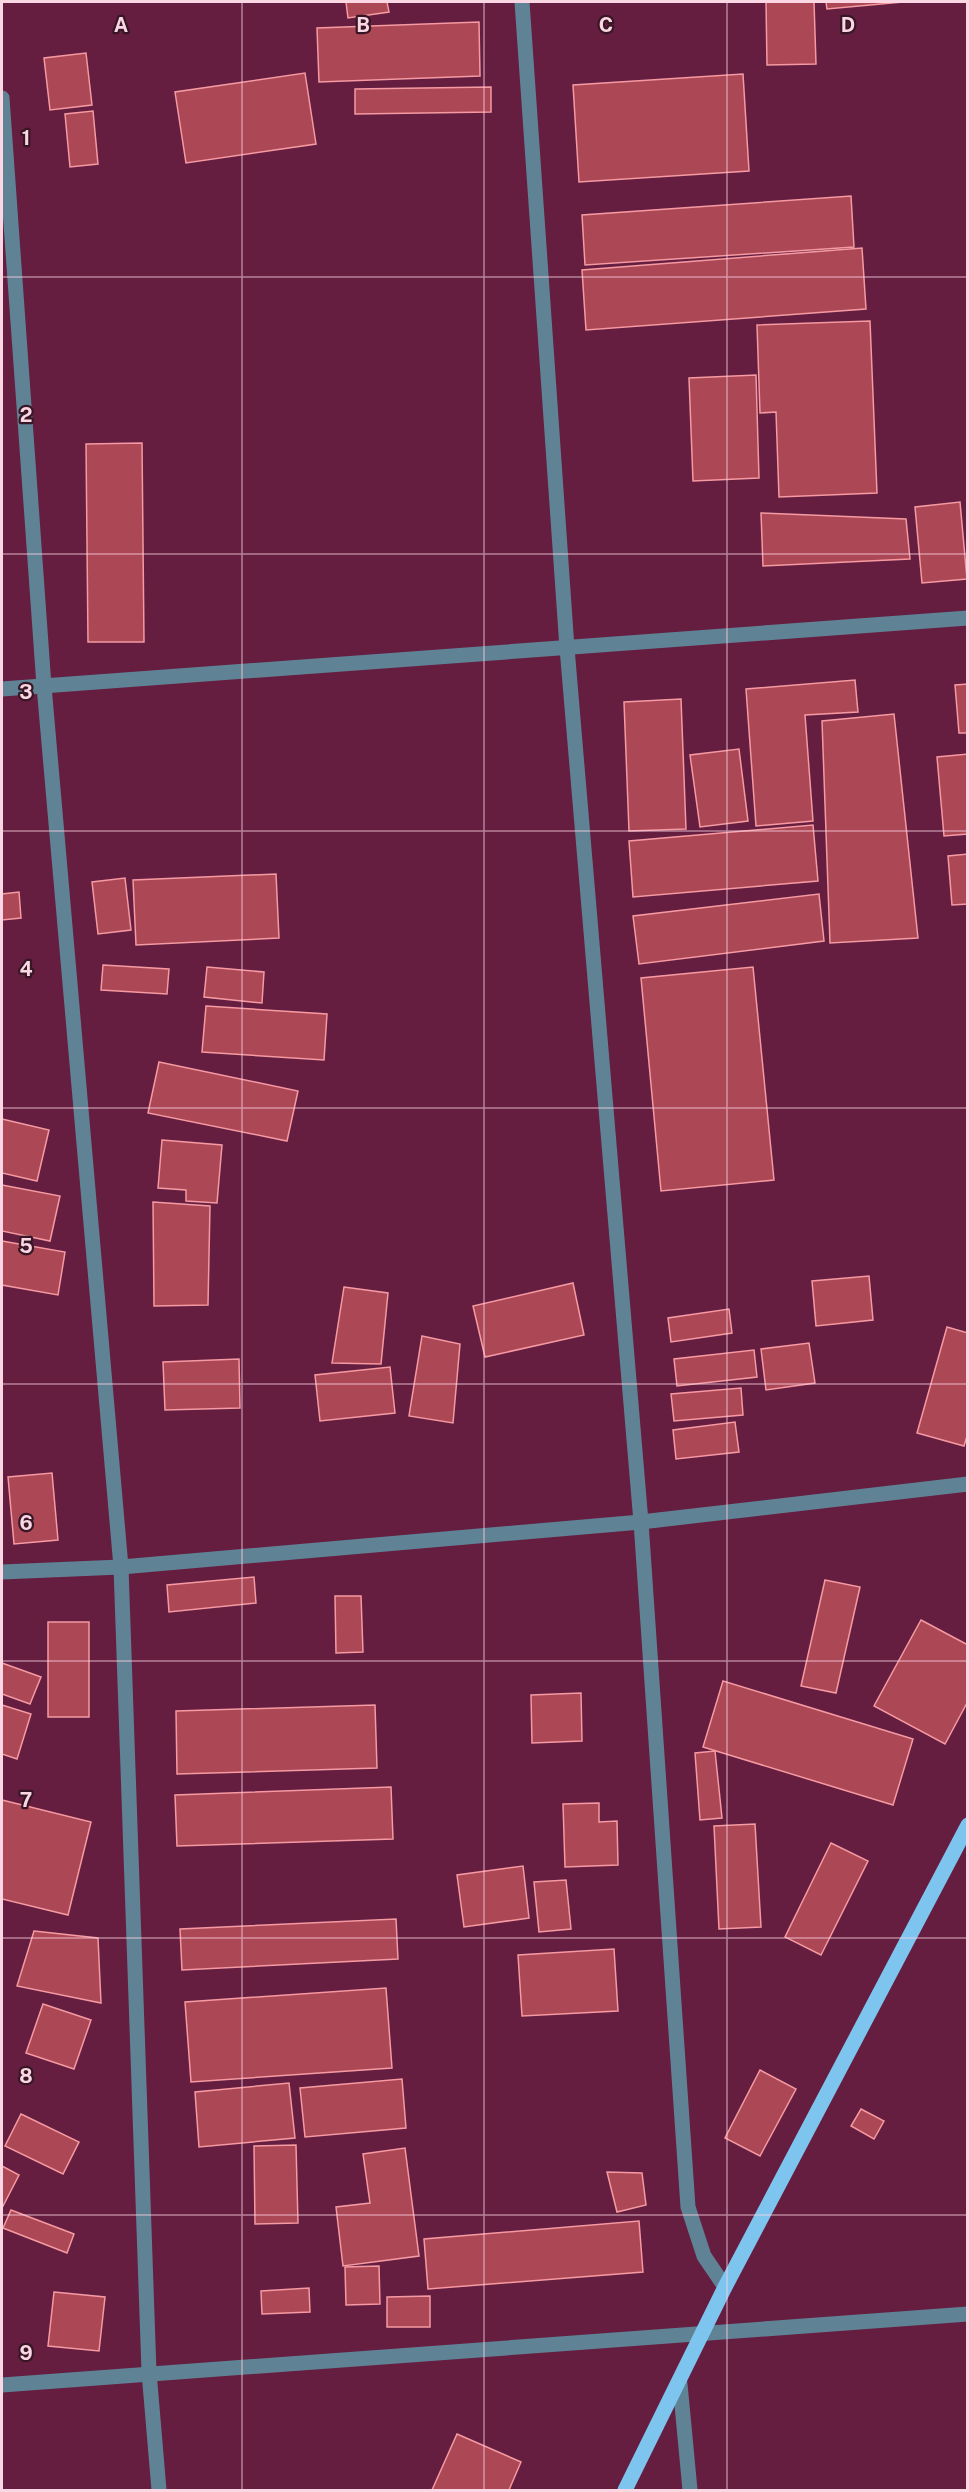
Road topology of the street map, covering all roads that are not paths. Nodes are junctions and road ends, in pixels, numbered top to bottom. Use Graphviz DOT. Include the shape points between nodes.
graph roads {
  1 [pos="522,2"];
  2 [pos="2,98"];
  3 [pos="968,618"];
  4 [pos="567,648"];
  5 [pos="44,686"];
  6 [pos="2,689"];
  7 [pos="968,1484"];
  8 [pos="641,1522"];
  9 [pos="121,1567"];
  10 [pos="2,1572"];
  11 [pos="968,1825"];
  12 [pos="725,2287"];
  13 [pos="968,2314"];
  14 [pos="705,2332"];
  15 [pos="148,2372"];
  16 [pos="680,2384"];
  17 [pos="2,2385"];
  18 [pos="159,2490"];
  19 [pos="625,2490"];
  20 [pos="690,2490"];
  1 -- 4 [label="street"];
  2 -- 5 [label="street"];
  3 -- 4 [label="street"];
  4 -- 5 [label="street"];
  4 -- 8 [label="street"];
  5 -- 6 [label="street"];
  5 -- 9 [label="street"];
  7 -- 8 [label="street"];
  8 -- 9 [label="street"];
  8 -- 12 [label="street" via="688,2207 704,2256"];
  9 -- 10 [label="street"];
  9 -- 15 [label="street"];
  11 -- 12 [label="main road"];
  12 -- 14 [label="main road"];
  13 -- 14 [label="street"];
  14 -- 15 [label="street"];
  14 -- 16 [label="main road"];
  15 -- 17 [label="street"];
  15 -- 18 [label="street"];
  16 -- 19 [label="main road"];
  16 -- 20 [label="street"];
}
